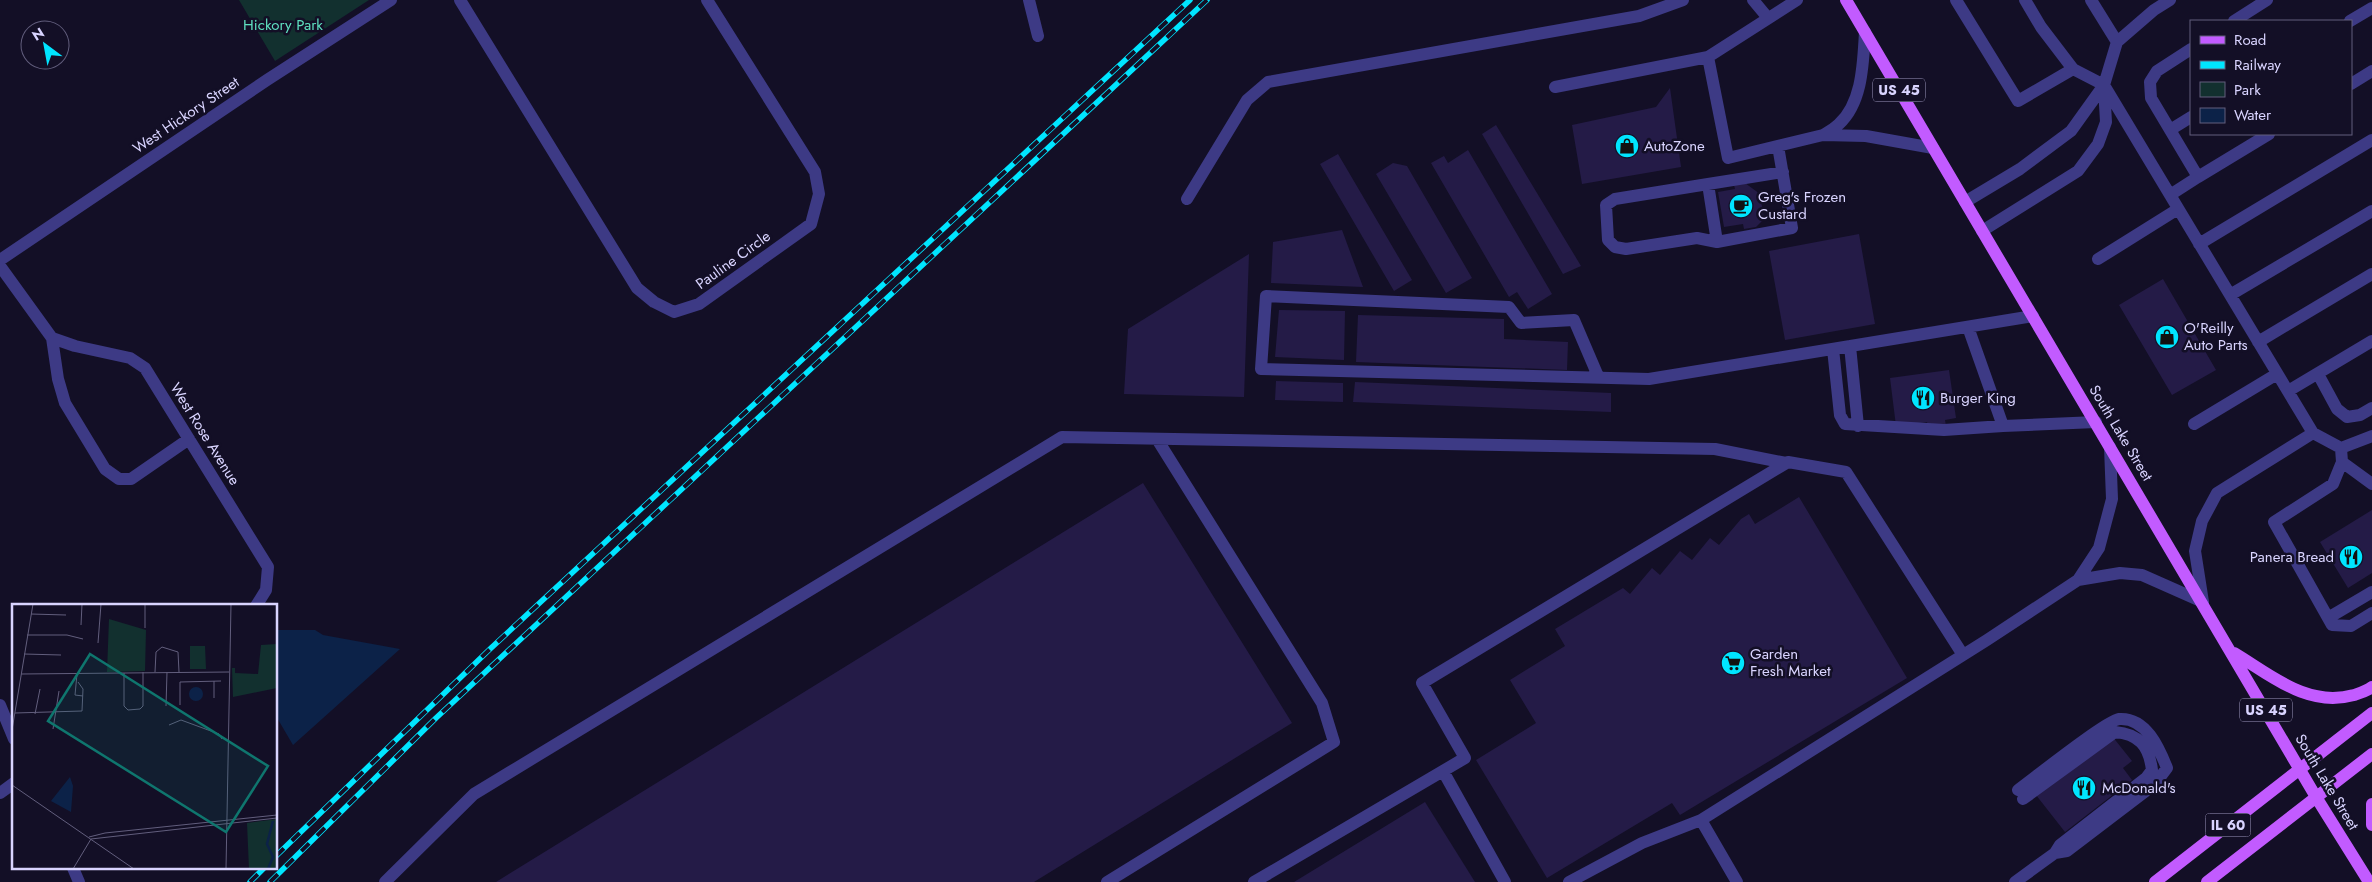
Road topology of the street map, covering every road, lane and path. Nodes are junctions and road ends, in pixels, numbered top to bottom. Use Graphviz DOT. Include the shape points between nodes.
graph roads {
  1 [pos="391,0"];
  2 [pos="460,0"];
  3 [pos="707,0"];
  4 [pos="1029,0"];
  5 [pos="1683,0"];
  6 [pos="1753,0"];
  7 [pos="1797,0"];
  8 [pos="1846,0"];
  9 [pos="1956,0"];
  10 [pos="2025,0"];
  11 [pos="2091,0"];
  12 [pos="2170,0"];
  13 [pos="2267,0"];
  14 [pos="2151,5"];
  15 [pos="2372,8"];
  16 [pos="1768,18"];
  17 [pos="2236,20"];
  18 [pos="2352,20"];
  19 [pos="1865,32"];
  20 [pos="1038,36"];
  21 [pos="2117,42"];
  22 [pos="2190,50"];
  23 [pos="1708,57"];
  24 [pos="2073,69"];
  25 [pos="2372,71"];
  26 [pos="2352,83"];
  27 [pos="2104,84"];
  28 [pos="1555,87"];
  29 [pos="2190,118"];
  30 [pos="2170,130"];
  31 [pos="1823,135"];
  32 [pos="2267,135"];
  33 [pos="2372,140"];
  34 [pos="1778,146"];
  35 [pos="1933,148"];
  36 [pos="1783,172"];
  37 [pos="2198,177"];
  38 [pos="1708,184"];
  39 [pos="2170,195"];
  40 [pos="1188,199"];
  41 [pos="1965,202"];
  42 [pos="2178,208"];
  43 [pos="2372,211"];
  44 [pos="1982,231"];
  45 [pos="1717,242"];
  46 [pos="2200,244"];
  47 [pos="2098,259"];
  48 [pos="0,260"];
  49 [pos="0,266"];
  50 [pos="2372,274"];
  51 [pos="2230,294"];
  52 [pos="2033,316"];
  53 [pos="1968,327"];
  54 [pos="52,338"];
  55 [pos="2372,340"];
  56 [pos="2258,342"];
  57 [pos="1850,346"];
  58 [pos="1833,349"];
  59 [pos="2277,374"];
  60 [pos="2318,374"];
  61 [pos="1598,376"];
  62 [pos="2288,391"];
  63 [pos="2372,408"];
  64 [pos="2096,422"];
  65 [pos="2194,424"];
  66 [pos="1858,426"];
  67 [pos="2002,426"];
  68 [pos="2313,433"];
  69 [pos="2372,436"];
  70 [pos="189,439"];
  71 [pos="1157,439"];
  72 [pos="2110,447"];
  73 [pos="2341,448"];
  74 [pos="2342,462"];
  75 [pos="1786,463"];
  76 [pos="2372,484"];
  77 [pos="2078,580"];
  78 [pos="2372,592"];
  79 [pos="2203,602"];
  80 [pos="257,604"];
  81 [pos="2372,613"];
  82 [pos="2328,618"];
  83 [pos="2232,652"];
  84 [pos="1963,655"];
  85 [pos="2372,688"];
  86 [pos="0,705"];
  87 [pos="2372,713"];
  88 [pos="12,735"];
  89 [pos="2372,754"];
  90 [pos="2300,769"];
  91 [pos="1443,771"];
  92 [pos="12,784"];
  93 [pos="0,792"];
  94 [pos="2020,795"];
  95 [pos="2316,797"];
  96 [pos="2372,804"];
  97 [pos="1701,820"];
  98 [pos="2372,825"];
  99 [pos="74,870"];
  100 [pos="2369,878"];
  101 [pos="79,882"];
  102 [pos="385,882"];
  103 [pos="1107,882"];
  104 [pos="1254,882"];
  105 [pos="1505,882"];
  106 [pos="1569,882"];
  107 [pos="1737,882"];
  108 [pos="2015,882"];
  109 [pos="2155,882"];
  110 [pos="2207,882"];
  1 -- 48 [label="street, West Hickory Street"];
  2 -- 3 [label="street, Pauline Circle" via="637,288 674,312 699,304 812,224 819,194 815,172"];
  4 -- 20 [label="street"];
  5 -- 40 [label="street" via="1639,16 1268,82 1247,100"];
  6 -- 16 [label="street"];
  7 -- 16 [label="street"];
  8 -- 19 [label="main road, South Lake Street / US 45"];
  9 -- 24 [label="street" via="2018,102"];
  10 -- 24 [label="street"];
  11 -- 21 [label="street"];
  12 -- 14 [label="street"];
  13 -- 17 [label="street"];
  14 -- 21 [label="street"];
  15 -- 18 [label="street"];
  16 -- 23 [label="street"];
  19 -- 31 [label="street" via="1861,76 1853,104 1840,124"];
  19 -- 35 [label="main road, South Lake Street / US 45"];
  21 -- 27 [label="street"];
  22 -- 30 [label="street" via="2157,71 2150,82 2152,98"];
  23 -- 28 [label="street"];
  23 -- 34 [label="street" via="1728,158"];
  24 -- 27 [label="street"];
  25 -- 26 [label="street"];
  27 -- 39 [label="street"];
  27 -- 41 [label="street" via="2071,131 2020,169"];
  27 -- 44 [label="street" via="2106,122 2098,144 2078,170"];
  29 -- 30 [label="street"];
  30 -- 37 [label="street"];
  31 -- 34 [label="street"];
  31 -- 35 [label="street" via="1866,136"];
  32 -- 37 [label="street"];
  33 -- 46 [label="street"];
  34 -- 36 [label="street"];
  35 -- 41 [label="main road, South Lake Street / US 45"];
  36 -- 38 [label="street"];
  36 -- 45 [label="street" via="1792,228"];
  37 -- 39 [label="street"];
  38 -- 45 [label="street"];
  38 -- 45 [label="street" via="1615,199 1606,206 1608,240 1615,247 1626,249 1697,238"];
  39 -- 42 [label="street"];
  41 -- 44 [label="main road, South Lake Street / US 45"];
  42 -- 46 [label="street"];
  42 -- 47 [label="street"];
  43 -- 51 [label="street"];
  44 -- 52 [label="main road, South Lake Street / US 45"];
  46 -- 51 [label="street"];
  49 -- 54 [label="street"];
  50 -- 56 [label="street"];
  51 -- 56 [label="street"];
  52 -- 53 [label="street"];
  52 -- 64 [label="main road, South Lake Street / US 45"];
  53 -- 57 [label="street"];
  53 -- 67 [label="street"];
  54 -- 70 [label="street, West Rose Avenue" via="138,361"];
  54 -- 70 [label="street" via="65,403 105,468 119,478 131,479"];
  55 -- 60 [label="street"];
  56 -- 59 [label="street"];
  57 -- 58 [label="street"];
  57 -- 66 [label="street"];
  58 -- 61 [label="street" via="1649,379"];
  58 -- 66 [label="street" via="1840,415 1846,424"];
  59 -- 62 [label="street"];
  59 -- 65 [label="street"];
  60 -- 62 [label="street"];
  60 -- 63 [label="street" via="2338,409 2347,416 2360,415"];
  61 -- 61 [label="street" via="1261,370 1266,296 1509,307 1521,323 1574,320"];
  62 -- 68 [label="street"];
  64 -- 67 [label="street"];
  64 -- 72 [label="main road, South Lake Street / US 45"];
  66 -- 67 [label="street" via="1944,430"];
  68 -- 73 [label="street"];
  68 -- 79 [label="street" via="2217,493 2202,521 2195,551"];
  69 -- 73 [label="street"];
  70 -- 80 [label="street, West Rose Avenue" via="268,567 266,590"];
  71 -- 75 [label="street" via="1715,449"];
  71 -- 102 [label="street" via="1062,437 474,794"];
  71 -- 103 [label="street" via="1322,703 1334,742"];
  72 -- 77 [label="street" via="2112,499 2099,548"];
  72 -- 79 [label="main road, South Lake Street / US 45"];
  73 -- 74 [label="street"];
  74 -- 76 [label="street"];
  74 -- 82 [label="street" via="2333,484 2274,522"];
  75 -- 84 [label="street" via="1846,472"];
  75 -- 91 [label="street" via="1422,683 1465,758"];
  77 -- 79 [label="street" via="2120,573 2142,575"];
  77 -- 84 [label="street"];
  78 -- 82 [label="street"];
  79 -- 83 [label="main road, South Lake Street / US 45"];
  81 -- 82 [label="street" via="2351,626 2332,625"];
  83 -- 85 [label="main road" via="2310,697 2343,698"];
  83 -- 90 [label="main road, South Lake Street / US 45"];
  84 -- 97 [label="street"];
  86 -- 88 [label="street"];
  87 -- 90 [label="main road, IL 60"];
  89 -- 95 [label="main road, IL 60"];
  90 -- 95 [label="main road, South Lake Street / US 45"];
  90 -- 109 [label="main road, IL 60"];
  91 -- 104 [label="street"];
  91 -- 105 [label="street"];
  92 -- 93 [label="street"];
  94 -- 108 [label="street" via="2100,730 2119,719 2138,722 2158,744 2167,768 2155,784 2067,851 2055,853"];
  95 -- 100 [label="main road, South Lake Street / US 45"];
  95 -- 110 [label="main road, IL 60"];
  96 -- 98 [label="main road"];
  97 -- 106 [label="street" via="1642,843"];
  97 -- 107 [label="street"];
  99 -- 101 [label="street"];
}
